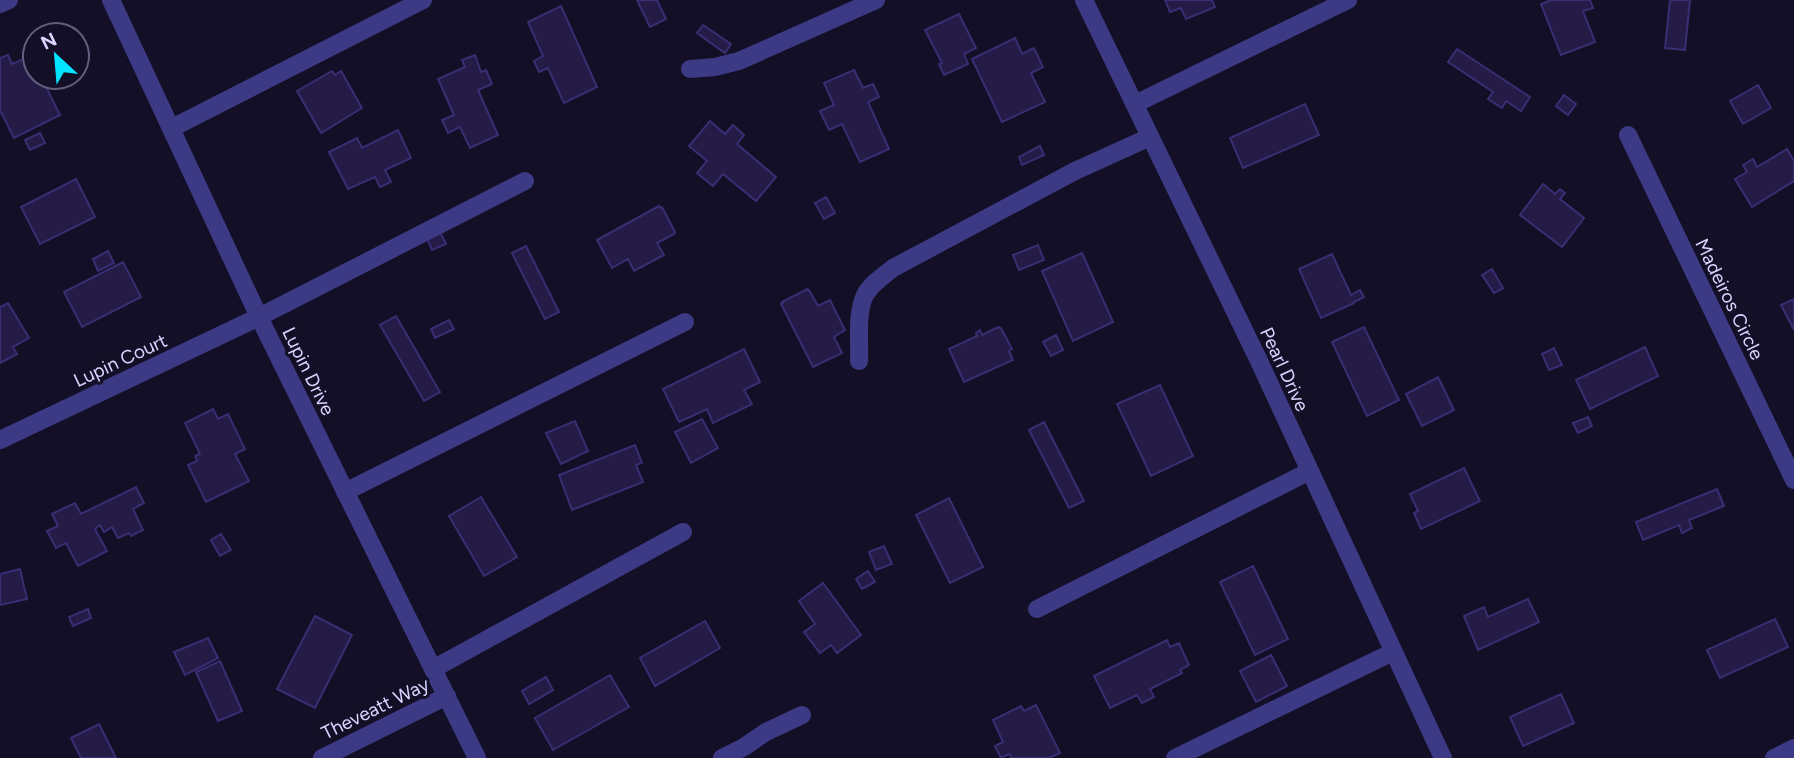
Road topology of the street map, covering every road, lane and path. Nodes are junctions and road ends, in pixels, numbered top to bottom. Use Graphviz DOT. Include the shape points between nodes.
graph roads {
  1 [pos="9,0"];
  2 [pos="111,0"];
  3 [pos="423,0"];
  4 [pos="876,0"];
  5 [pos="1084,0"];
  6 [pos="1348,0"];
  7 [pos="0,4"];
  8 [pos="690,69"];
  9 [pos="1135,104"];
  10 [pos="172,128"];
  11 [pos="1628,135"];
  12 [pos="1150,137"];
  13 [pos="525,181"];
  14 [pos="259,317"];
  15 [pos="685,322"];
  16 [pos="859,361"];
  17 [pos="0,440"];
  18 [pos="1310,471"];
  19 [pos="1794,480"];
  20 [pos="345,492"];
  21 [pos="683,532"];
  22 [pos="1037,609"];
  23 [pos="1393,652"];
  24 [pos="433,669"];
  25 [pos="447,696"];
  26 [pos="802,715"];
  27 [pos="1794,748"];
  28 [pos="323,758"];
  29 [pos="477,758"];
  30 [pos="722,758"];
  31 [pos="1175,758"];
  32 [pos="1443,758"];
  33 [pos="1774,758"];
  1 -- 7 [label="street"];
  2 -- 10 [label="street, Lupin Drive"];
  3 -- 10 [label="street"];
  4 -- 8 [label="street" via="739,61"];
  5 -- 9 [label="street, Pearl Drive"];
  6 -- 9 [label="street"];
  9 -- 12 [label="street, Pearl Drive"];
  10 -- 14 [label="street, Lupin Drive"];
  11 -- 19 [label="street, Madeiros Circle"];
  12 -- 16 [label="street" via="1075,171 880,277 864,297"];
  12 -- 18 [label="street, Pearl Drive"];
  13 -- 14 [label="street, Lupin Court"];
  14 -- 17 [label="street, Lupin Court"];
  14 -- 20 [label="street, Lupin Drive"];
  15 -- 20 [label="street"];
  18 -- 22 [label="street"];
  18 -- 23 [label="street, Pearl Drive"];
  20 -- 24 [label="street, Lupin Drive"];
  21 -- 24 [label="street"];
  23 -- 31 [label="street"];
  23 -- 32 [label="street, Pearl Drive"];
  24 -- 25 [label="street, Lupin Drive"];
  25 -- 28 [label="street, Theveatt Way"];
  25 -- 29 [label="street, Lupin Drive"];
  26 -- 30 [label="street"];
  27 -- 33 [label="street"];
}
